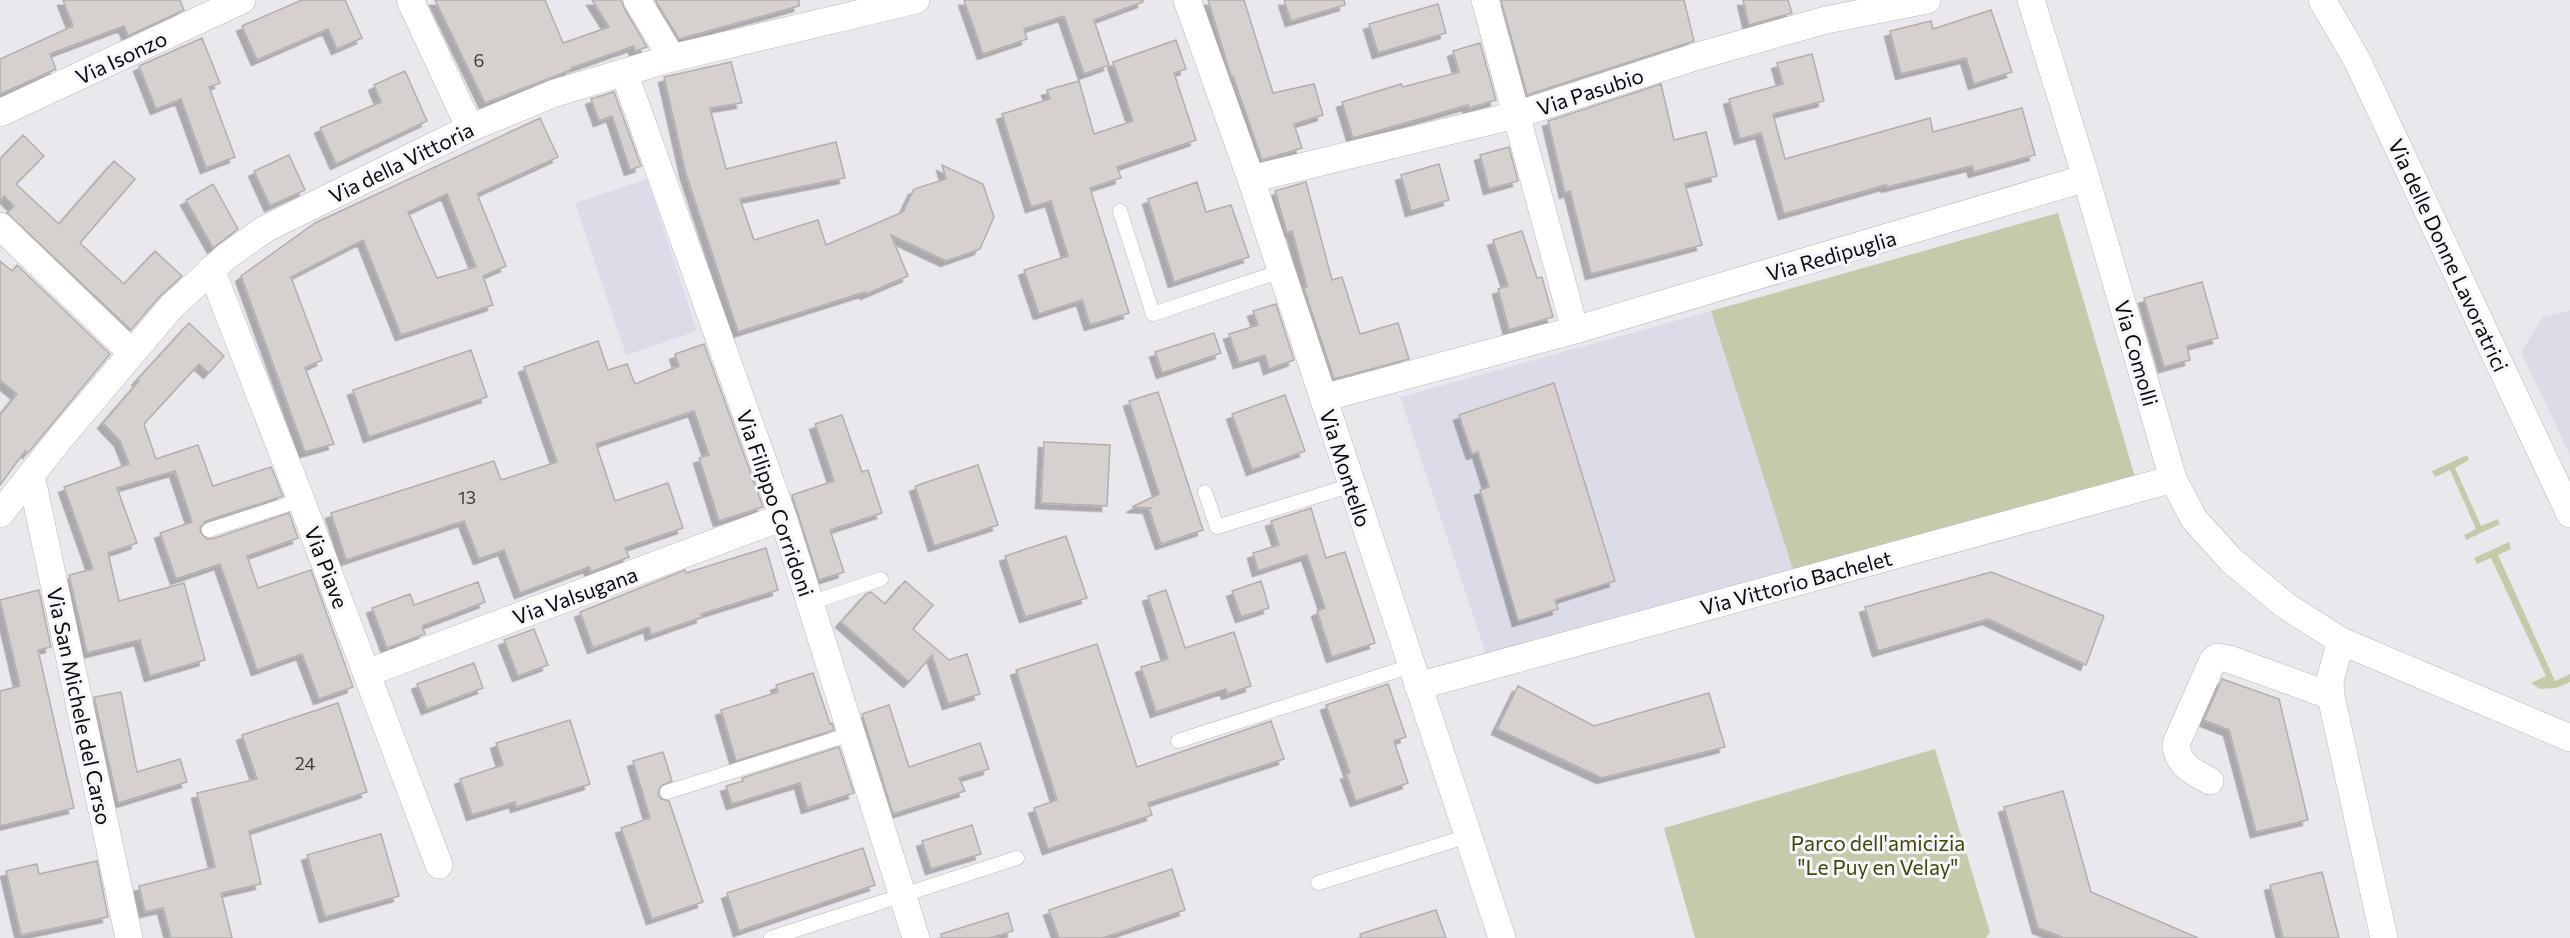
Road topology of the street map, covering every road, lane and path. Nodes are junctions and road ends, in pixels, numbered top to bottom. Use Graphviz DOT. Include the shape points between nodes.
graph roads {
  1 [pos="242,0"];
  2 [pos="410,0"];
  3 [pos="637,0"];
  4 [pos="916,0"];
  5 [pos="1187,0"];
  6 [pos="1485,0"];
  7 [pos="1927,0"];
  8 [pos="2031,0"];
  9 [pos="2322,0"];
  10 [pos="830,10"];
  11 [pos="1824,10"];
  12 [pos="672,58"];
  13 [pos="624,72"];
  14 [pos="0,113"];
  15 [pos="1516,115"];
  16 [pos="471,128"];
  17 [pos="2086,178"];
  18 [pos="1251,179"];
  19 [pos="1120,211"];
  20 [pos="0,226"];
  21 [pos="211,269"];
  22 [pos="1281,271"];
  23 [pos="1575,330"];
  24 [pos="132,353"];
  25 [pos="1323,398"];
  26 [pos="31,475"];
  27 [pos="2173,479"];
  28 [pos="1352,485"];
  29 [pos="1205,492"];
  30 [pos="301,500"];
  31 [pos="0,514"];
  32 [pos="2570,514"];
  33 [pos="783,517"];
  34 [pos="209,530"];
  35 [pos="881,579"];
  36 [pos="810,603"];
  37 [pos="2340,641"];
  38 [pos="367,673"];
  39 [pos="1415,676"];
  40 [pos="2331,696"];
  41 [pos="851,734"];
  42 [pos="2570,738"];
  43 [pos="1179,741"];
  44 [pos="2210,781"];
  45 [pos="667,792"];
  46 [pos="1468,836"];
  47 [pos="1017,858"];
  48 [pos="439,865"];
  49 [pos="1318,883"];
  50 [pos="902,894"];
  51 [pos="129,938"];
  52 [pos="771,938"];
  53 [pos="916,938"];
  54 [pos="1502,938"];
  55 [pos="2384,938"];
  1 -- 14 [label="street, Via Isonzo"];
  2 -- 16 [label="street"];
  3 -- 12 [label="street"];
  4 -- 10 [label="street, Via della Vittoria"];
  5 -- 18 [label="street, Via Montello"];
  6 -- 15 [label="street"];
  7 -- 11 [label="street, Via Pasubio"];
  8 -- 17 [label="street, Via Comolli"];
  9 -- 32 [label="street, Via delle Donne Lavoratrici" via="2357,60"];
  10 -- 12 [label="street, Via della Vittoria"];
  11 -- 15 [label="street, Via Pasubio"];
  12 -- 13 [label="street, Via della Vittoria"];
  13 -- 16 [label="street, Via della Vittoria" via="555,93"];
  13 -- 33 [label="street, Via Filippo Corridoni"];
  15 -- 18 [label="street, Via Pasubio"];
  15 -- 23 [label="street"];
  16 -- 21 [label="street, Via della Vittoria" via="265,229"];
  17 -- 23 [label="street, Via Redipuglia"];
  17 -- 27 [label="street, Via Comolli"];
  18 -- 22 [label="street, Via Montello"];
  19 -- 22 [label="lane" via="1153,314"];
  20 -- 24 [label="street"];
  21 -- 24 [label="street, Via della Vittoria" via="172,306"];
  21 -- 30 [label="street, Via Piave"];
  22 -- 25 [label="street, Via Montello"];
  23 -- 25 [label="street, Via Redipuglia"];
  24 -- 26 [label="street, Via della Vittoria"];
  25 -- 28 [label="street, Via Montello"];
  26 -- 31 [label="street, Via della Vittoria"];
  26 -- 51 [label="street, Via San Michele del Carso"];
  27 -- 37 [label="street, Via Comolli" via="2194,519 2232,561 2285,605"];
  27 -- 39 [label="street, Via Vittorio Bachelet"];
  28 -- 29 [label="lane" via="1217,527"];
  28 -- 39 [label="street, Via Montello"];
  30 -- 34 [label="lane"];
  30 -- 38 [label="street, Via Piave"];
  33 -- 36 [label="street, Via Filippo Corridoni"];
  33 -- 38 [label="street, Via Valsugana"];
  35 -- 36 [label="lane"];
  36 -- 41 [label="street, Via Filippo Corridoni"];
  37 -- 40 [label="street" via="2330,680"];
  37 -- 42 [label="street, Via Comolli"];
  38 -- 48 [label="street, Via Piave"];
  39 -- 43 [label="lane"];
  39 -- 46 [label="street, Via Montello"];
  40 -- 44 [label="street" via="2217,657 2176,744 2184,765"];
  40 -- 55 [label="street"];
  41 -- 45 [label="lane"];
  41 -- 50 [label="street, Via Filippo Corridoni"];
  46 -- 49 [label="lane"];
  46 -- 54 [label="street, Via Montello"];
  47 -- 50 [label="lane"];
  50 -- 52 [label="lane"];
  50 -- 53 [label="street, Via Filippo Corridoni"];
}
